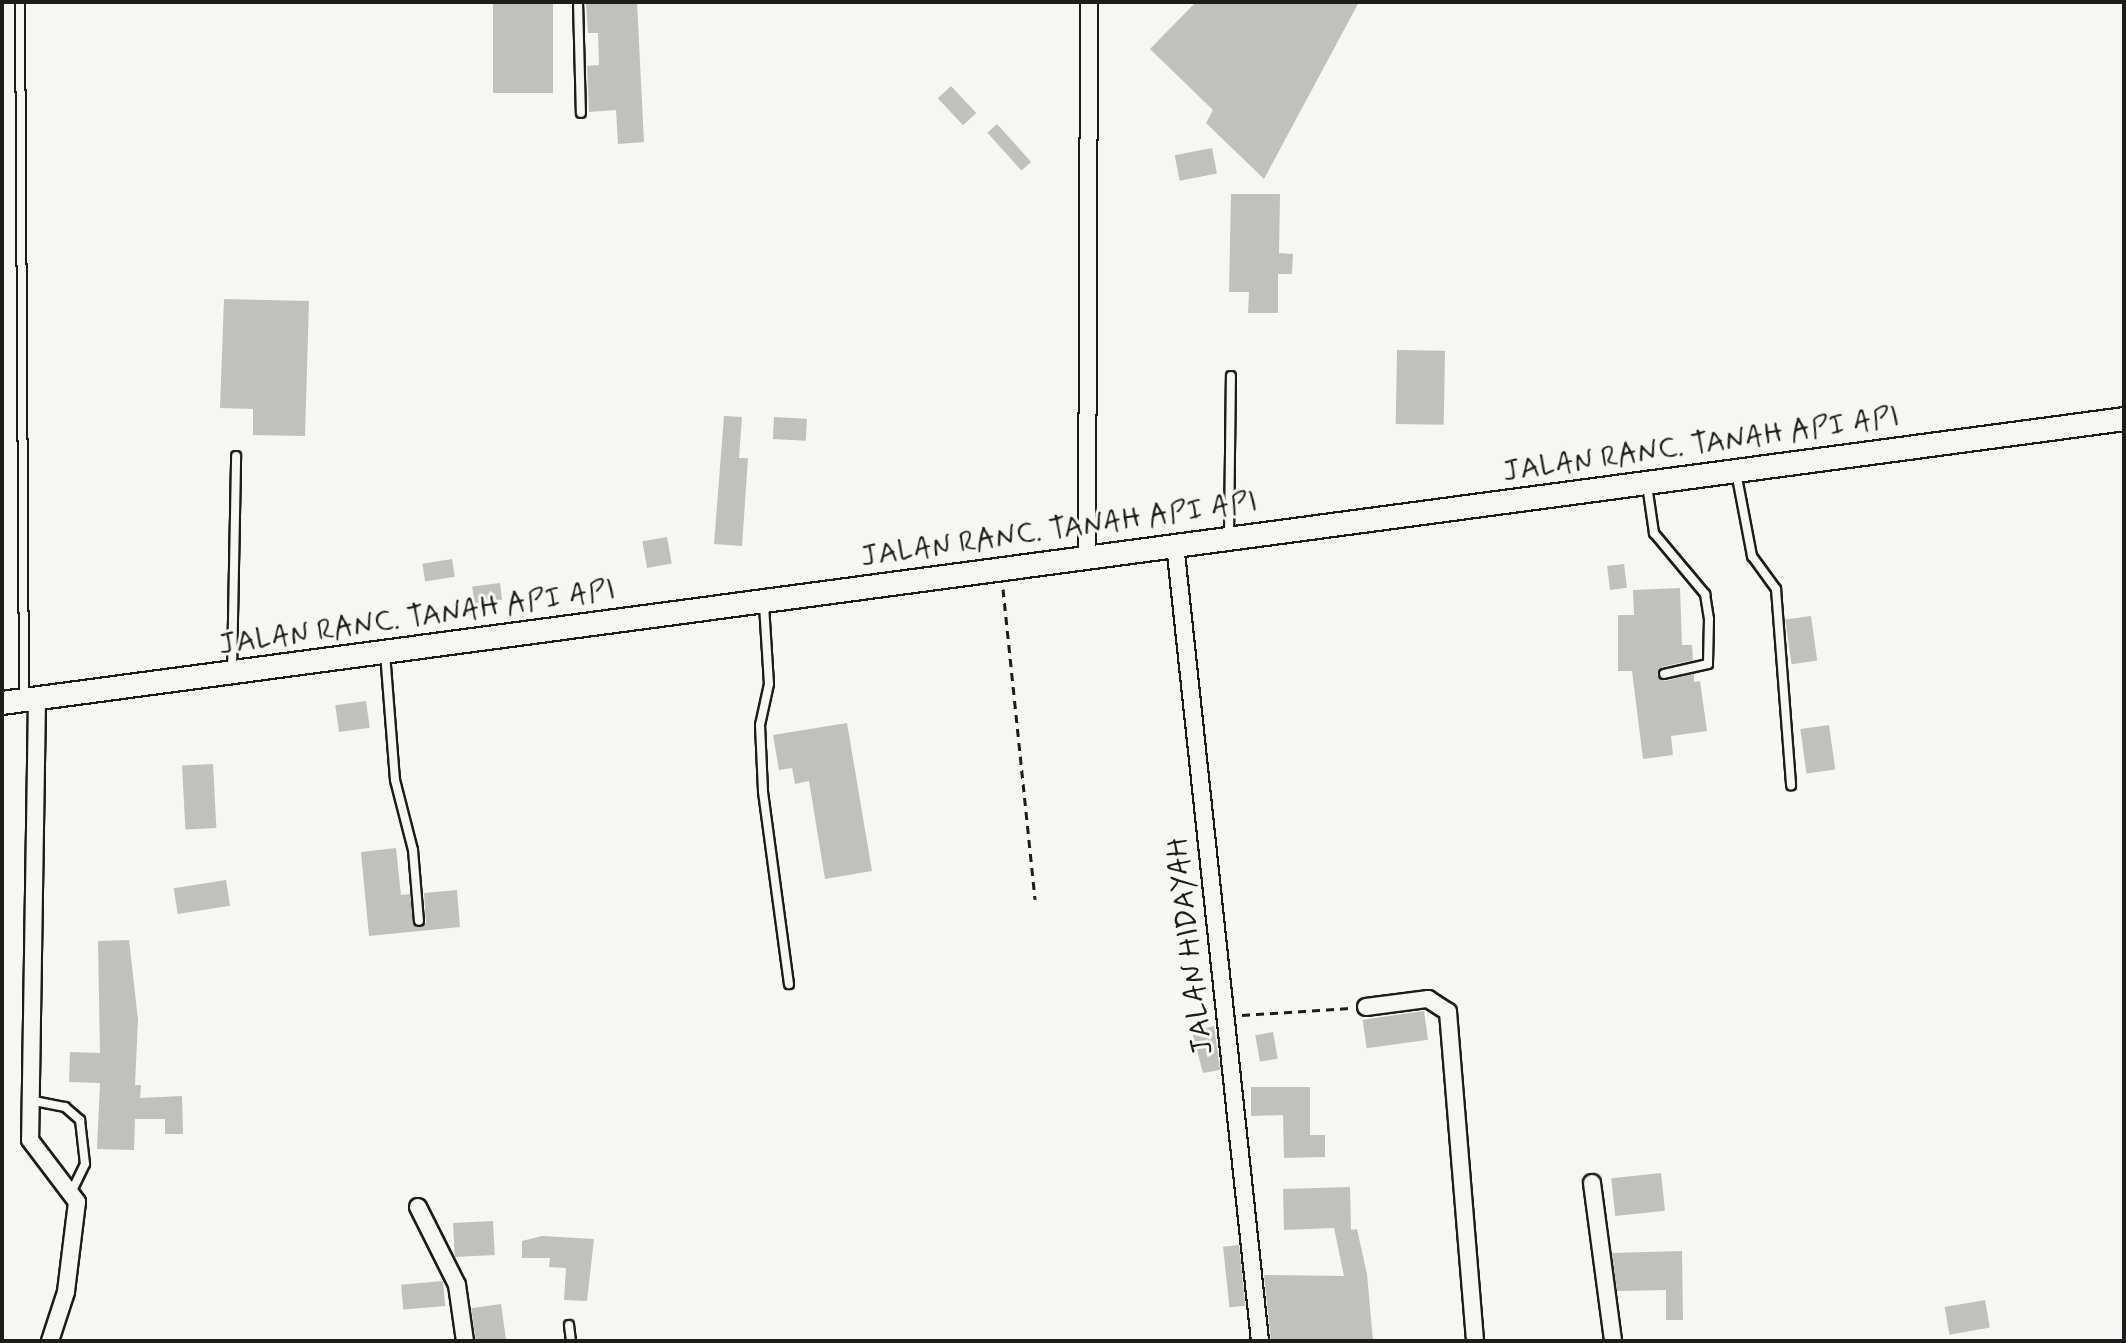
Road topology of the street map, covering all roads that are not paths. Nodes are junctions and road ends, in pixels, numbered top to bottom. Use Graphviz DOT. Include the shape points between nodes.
graph roads {
  1 [pos="20,2"];
  2 [pos="578,2"];
  3 [pos="1089,2"];
  4 [pos="581,113"];
  5 [pos="1231,376"];
  6 [pos="2124,419"];
  7 [pos="236,456"];
  8 [pos="1735,471"];
  9 [pos="1647,484"];
  10 [pos="1229,537"];
  11 [pos="1175,544"];
  12 [pos="1087,555"];
  13 [pos="764,600"];
  14 [pos="384,652"];
  15 [pos="232,673"];
  16 [pos="1664,674"];
  17 [pos="21,701"];
  18 [pos="1791,785"];
  19 [pos="419,921"];
  20 [pos="789,984"];
  21 [pos="1366,1007"];
  22 [pos="29,1100"];
  23 [pos="1592,1183"];
  24 [pos="73,1189"];
  25 [pos="418,1207"];
  26 [pos="569,1325"];
  27 [pos="50,1341"];
  28 [pos="465,1341"];
  29 [pos="571,1341"];
  30 [pos="1260,1341"];
  31 [pos="1475,1341"];
  32 [pos="1613,1341"];
  1 -- 17 [label="lane"];
  2 -- 4 [label="lane"];
  3 -- 12 [label="street"];
  5 -- 10 [label="lane"];
  6 -- 8 [label="street, JALAN RANC. TANAH API API"];
  7 -- 15 [label="lane"];
  8 -- 9 [label="street, JALAN RANC. TANAH API API"];
  8 -- 18 [label="lane" via="1752,556 1776,589"];
  9 -- 10 [label="street, JALAN RANC. TANAH API API"];
  9 -- 16 [label="lane" via="1654,533 1705,594 1709,619 1708,664"];
  10 -- 11 [label="street, JALAN RANC. TANAH API API"];
  11 -- 12 [label="street, JALAN RANC. TANAH API API"];
  11 -- 30 [label="street, JALAN HIDAYAH"];
  12 -- 13 [label="street, JALAN RANC. TANAH API API"];
  13 -- 14 [label="street, JALAN RANC. TANAH API API"];
  13 -- 20 [label="lane" via="769,684 760,725 763,792"];
  14 -- 15 [label="street, JALAN RANC. TANAH API API"];
  14 -- 19 [label="lane" via="395,780 413,850"];
  15 -- 17 [label="street, JALAN RANC. TANAH API API"];
  17 -- 22 [label="street"];
  21 -- 31 [label="street" via="1428,999 1448,1012"];
  22 -- 24 [label="street" via="30,1140 39,1159"];
  22 -- 24 [label="lane" via="65,1107 80,1120 85,1164"];
  23 -- 32 [label="street"];
  24 -- 27 [label="street" via="77,1234"];
  25 -- 28 [label="street" via="457,1285"];
  26 -- 29 [label="lane"];
}
